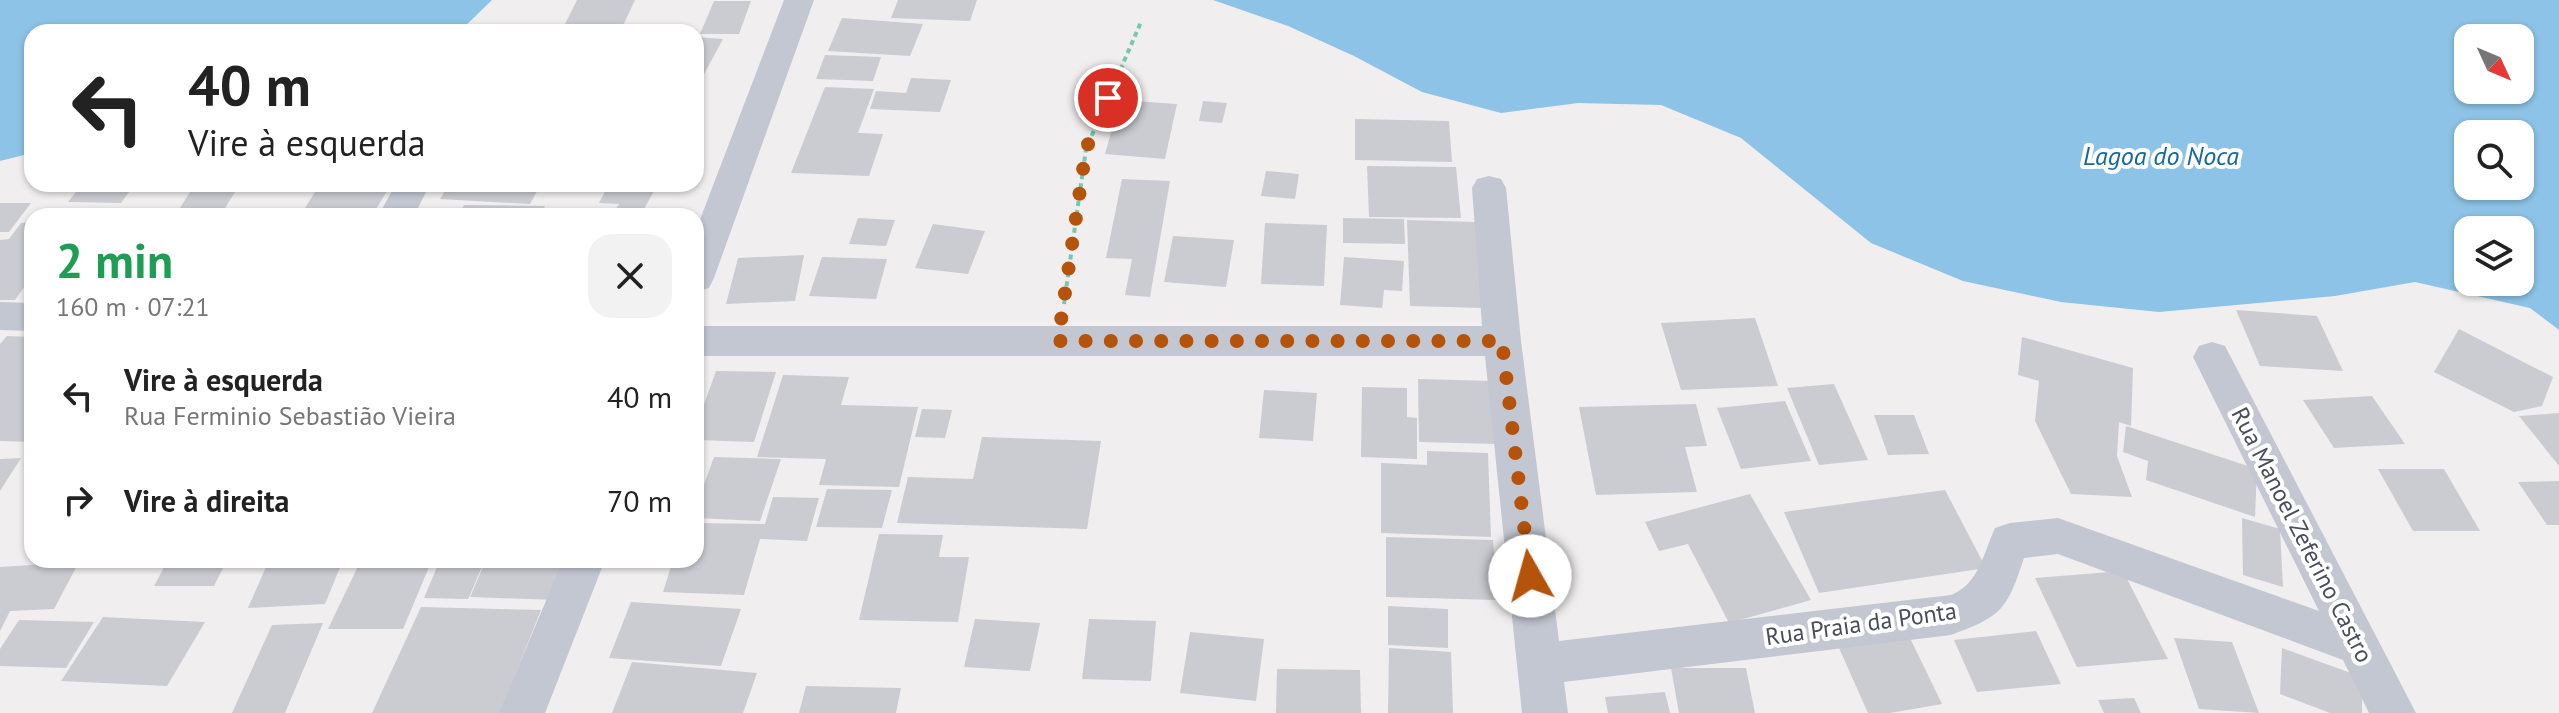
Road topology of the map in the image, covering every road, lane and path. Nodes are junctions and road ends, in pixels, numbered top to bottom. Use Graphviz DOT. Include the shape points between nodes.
graph roads {
  1 [pos="799,0"];
  2 [pos="1141,22"];
  3 [pos="1489,188"];
  4 [pos="704,256"];
  5 [pos="0,316"];
  6 [pos="24,317"];
  7 [pos="704,341"];
  8 [pos="1058,341"];
  9 [pos="1502,341"];
  10 [pos="2212,357"];
  11 [pos="581,568"];
  12 [pos="2360,646"];
  13 [pos="1541,664"];
  14 [pos="522,713"];
  15 [pos="1545,713"];
  16 [pos="2393,713"];
  1 -- 4 [label="street"];
  2 -- 8 [label="path" via="1086,149"];
  3 -- 9 [label="street"];
  5 -- 6 [label="street"];
  7 -- 8 [label="street"];
  8 -- 9 [label="street"];
  9 -- 13 [label="street"];
  10 -- 12 [label="street, Rua Manoel Zeferino Castro"];
  11 -- 14 [label="street"];
  12 -- 13 [label="street, Rua Praia da Ponta" via="2058,536 2010,541 1991,594 1975,608 1951,615"];
  12 -- 16 [label="street, Rua Manoel Zeferino Castro"];
  13 -- 15 [label="street"];
}
